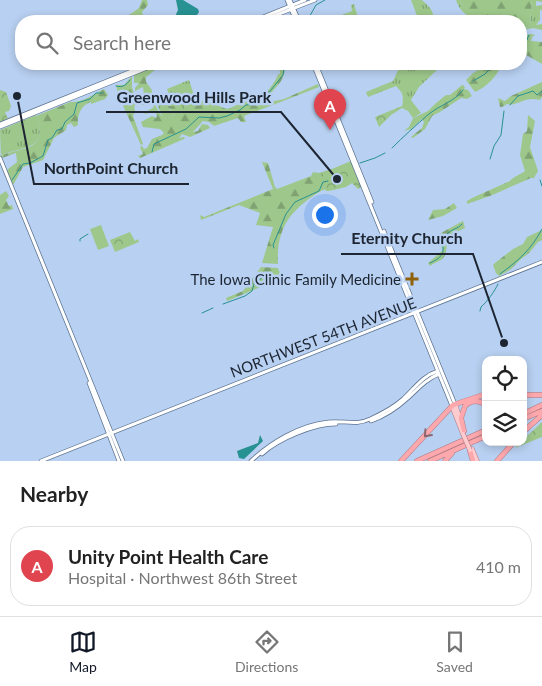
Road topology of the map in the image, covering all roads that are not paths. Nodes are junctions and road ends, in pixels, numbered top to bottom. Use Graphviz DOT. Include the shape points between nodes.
graph roads {
  1 [pos="289,0"];
  2 [pos="305,0"];
  3 [pos="315,0"];
  4 [pos="292,8"];
  5 [pos="271,15"];
  6 [pos="275,15"];
  7 [pos="295,15"];
  8 [pos="135,70"];
  9 [pos="142,70"];
  10 [pos="316,70"];
  11 [pos="0,126"];
  12 [pos="0,158"];
  13 [pos="542,262"];
  14 [pos="416,312"];
  15 [pos="439,372"];
  16 [pos="482,395"];
  17 [pos="527,395"];
  18 [pos="542,396"];
  19 [pos="482,402"];
  20 [pos="453,405"];
  21 [pos="542,405"];
  22 [pos="542,411"];
  23 [pos="527,412"];
  24 [pos="542,415"];
  25 [pos="527,417"];
  26 [pos="527,428"];
  27 [pos="482,431"];
  28 [pos="464,432"];
  29 [pos="110,434"];
  30 [pos="482,438"];
  31 [pos="475,441"];
  32 [pos="510,446"];
  33 [pos="471,450"];
  34 [pos="41,461"];
  35 [pos="121,461"];
  36 [pos="252,461"];
  37 [pos="401,461"];
  38 [pos="418,461"];
  39 [pos="430,461"];
  40 [pos="445,461"];
  41 [pos="475,461"];
  42 [pos="497,461"];
  1 -- 4 [label="street"];
  2 -- 4 [label="street"];
  3 -- 4 [label="street"];
  4 -- 5 [label="street"];
  4 -- 6 [label="street"];
  4 -- 7 [label="street"];
  8 -- 11 [label="street"];
  9 -- 11 [label="street"];
  10 -- 14 [label="street"];
  12 -- 29 [label="street"];
  13 -- 14 [label="street, NORTHWEST 54TH AVENUE"];
  14 -- 15 [label="street"];
  14 -- 20 [label="street"];
  14 -- 29 [label="street, NORTHWEST 54TH AVENUE"];
  15 -- 20 [label="street"];
  15 -- 36 [label="street" via="423,378 402,400 371,419 357,423 327,422 297,432 271,444"];
  16 -- 20 [label="highway"];
  17 -- 18 [label="highway"];
  19 -- 28 [label="highway" via="475,401 465,406 461,415"];
  20 -- 28 [label="main road"];
  20 -- 37 [label="highway, one-way"];
  21 -- 23 [label="highway"];
  22 -- 25 [label="highway"];
  24 -- 26 [label="highway"];
  27 -- 38 [label="highway"];
  28 -- 33 [label="main road, bridge"];
  29 -- 34 [label="street, NORTHWEST 54TH AVENUE"];
  29 -- 35 [label="street"];
  30 -- 31 [label="highway"];
  31 -- 39 [label="highway"];
  31 -- 40 [label="highway"];
  32 -- 42 [label="highway"];
  33 -- 41 [label="highway"];
}
